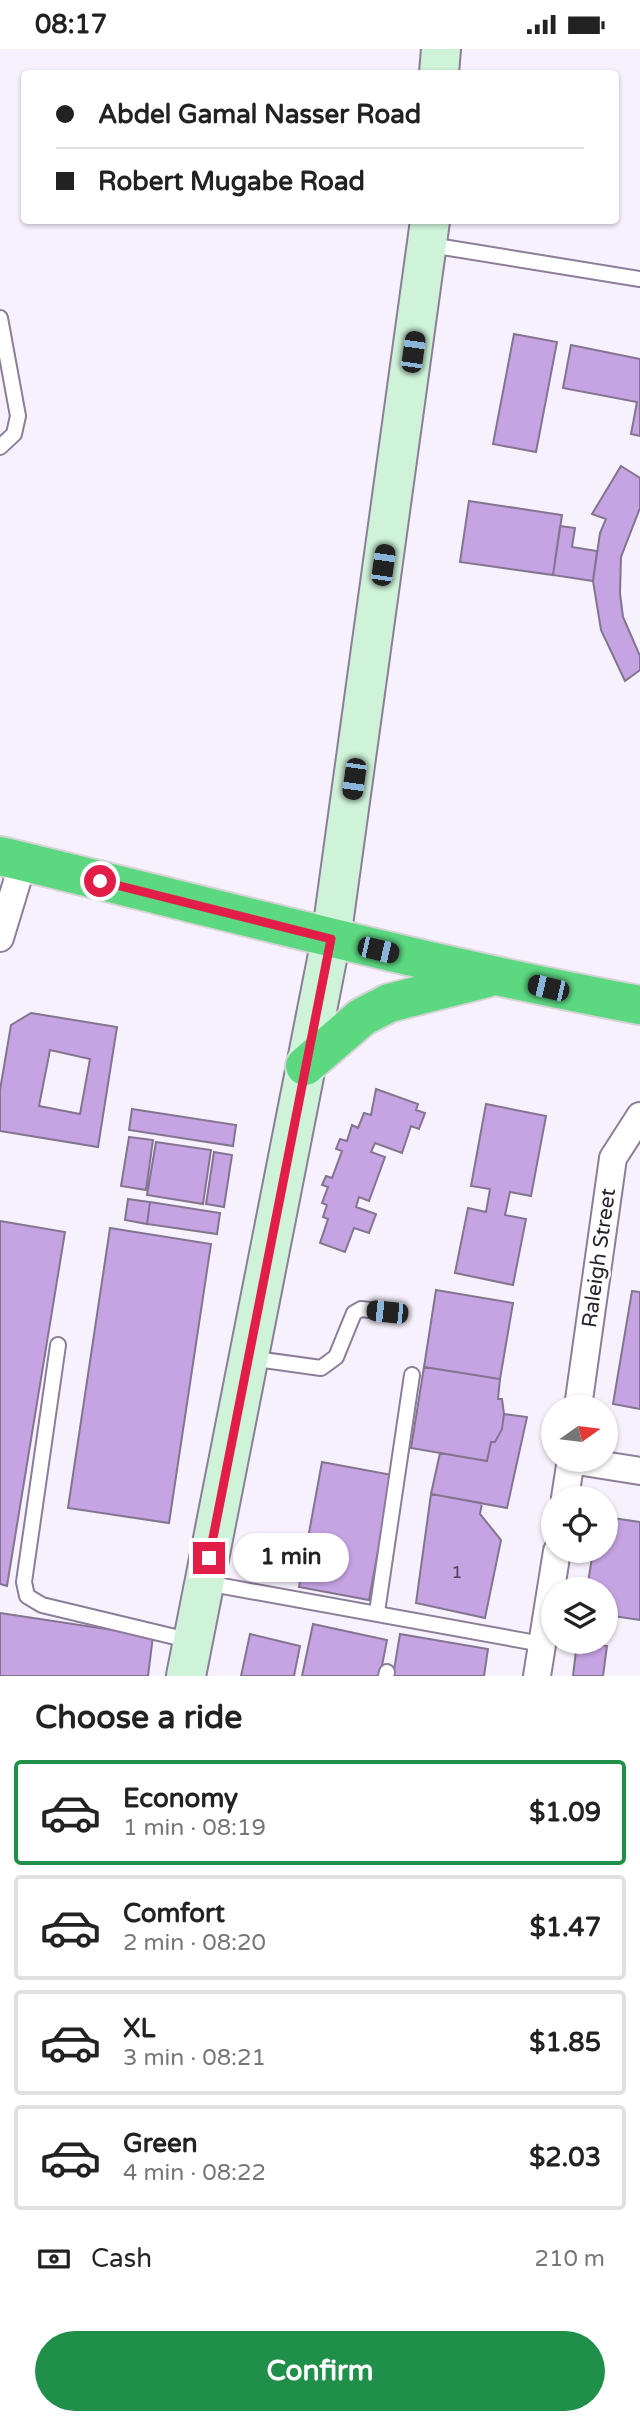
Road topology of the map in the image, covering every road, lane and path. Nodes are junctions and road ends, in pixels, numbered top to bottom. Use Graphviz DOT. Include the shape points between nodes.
graph roads {
  1 [pos="441,49"];
  2 [pos="439,70"];
  3 [pos="429,233"];
  4 [pos="640,279"];
  5 [pos="0,318"];
  6 [pos="0,447"];
  7 [pos="11,859"];
  8 [pos="0,938"];
  9 [pos="331,939"];
  10 [pos="496,976"];
  11 [pos="640,1005"];
  12 [pos="304,1066"];
  13 [pos="640,1116"];
  14 [pos="387,1312"];
  15 [pos="58,1345"];
  16 [pos="248,1357"];
  17 [pos="412,1375"];
  18 [pos="580,1395"];
  19 [pos="618,1467"];
  20 [pos="640,1471"];
  21 [pos="204,1583"];
  22 [pos="377,1612"];
  23 [pos="541,1644"];
  24 [pos="541,1650"];
  25 [pos="189,1658"];
  26 [pos="537,1676"];
  1 -- 2 [label="main road"];
  3 -- 4 [label="lane"];
  3 -- 9 [label="main road"];
  5 -- 6 [label="lane" via="18,416 14,434"];
  7 -- 8 [label="street"];
  7 -- 9 [label="highway"];
  9 -- 10 [label="highway"];
  9 -- 12 [label="main road"];
  10 -- 11 [label="highway"];
  10 -- 12 [label="highway" via="388,1003 362,1017"];
  12 -- 16 [label="main road"];
  13 -- 18 [label="street, Raleigh Street" via="613,1158"];
  14 -- 16 [label="lane" via="354,1313 337,1357 321,1368"];
  15 -- 25 [label="lane" via="24,1582 27,1596"];
  16 -- 21 [label="main road"];
  17 -- 22 [label="lane"];
  19 -- 20 [label="street"];
  21 -- 22 [label="lane"];
  21 -- 25 [label="main road"];
  22 -- 23 [label="lane"];
  24 -- 26 [label="street"];
}
